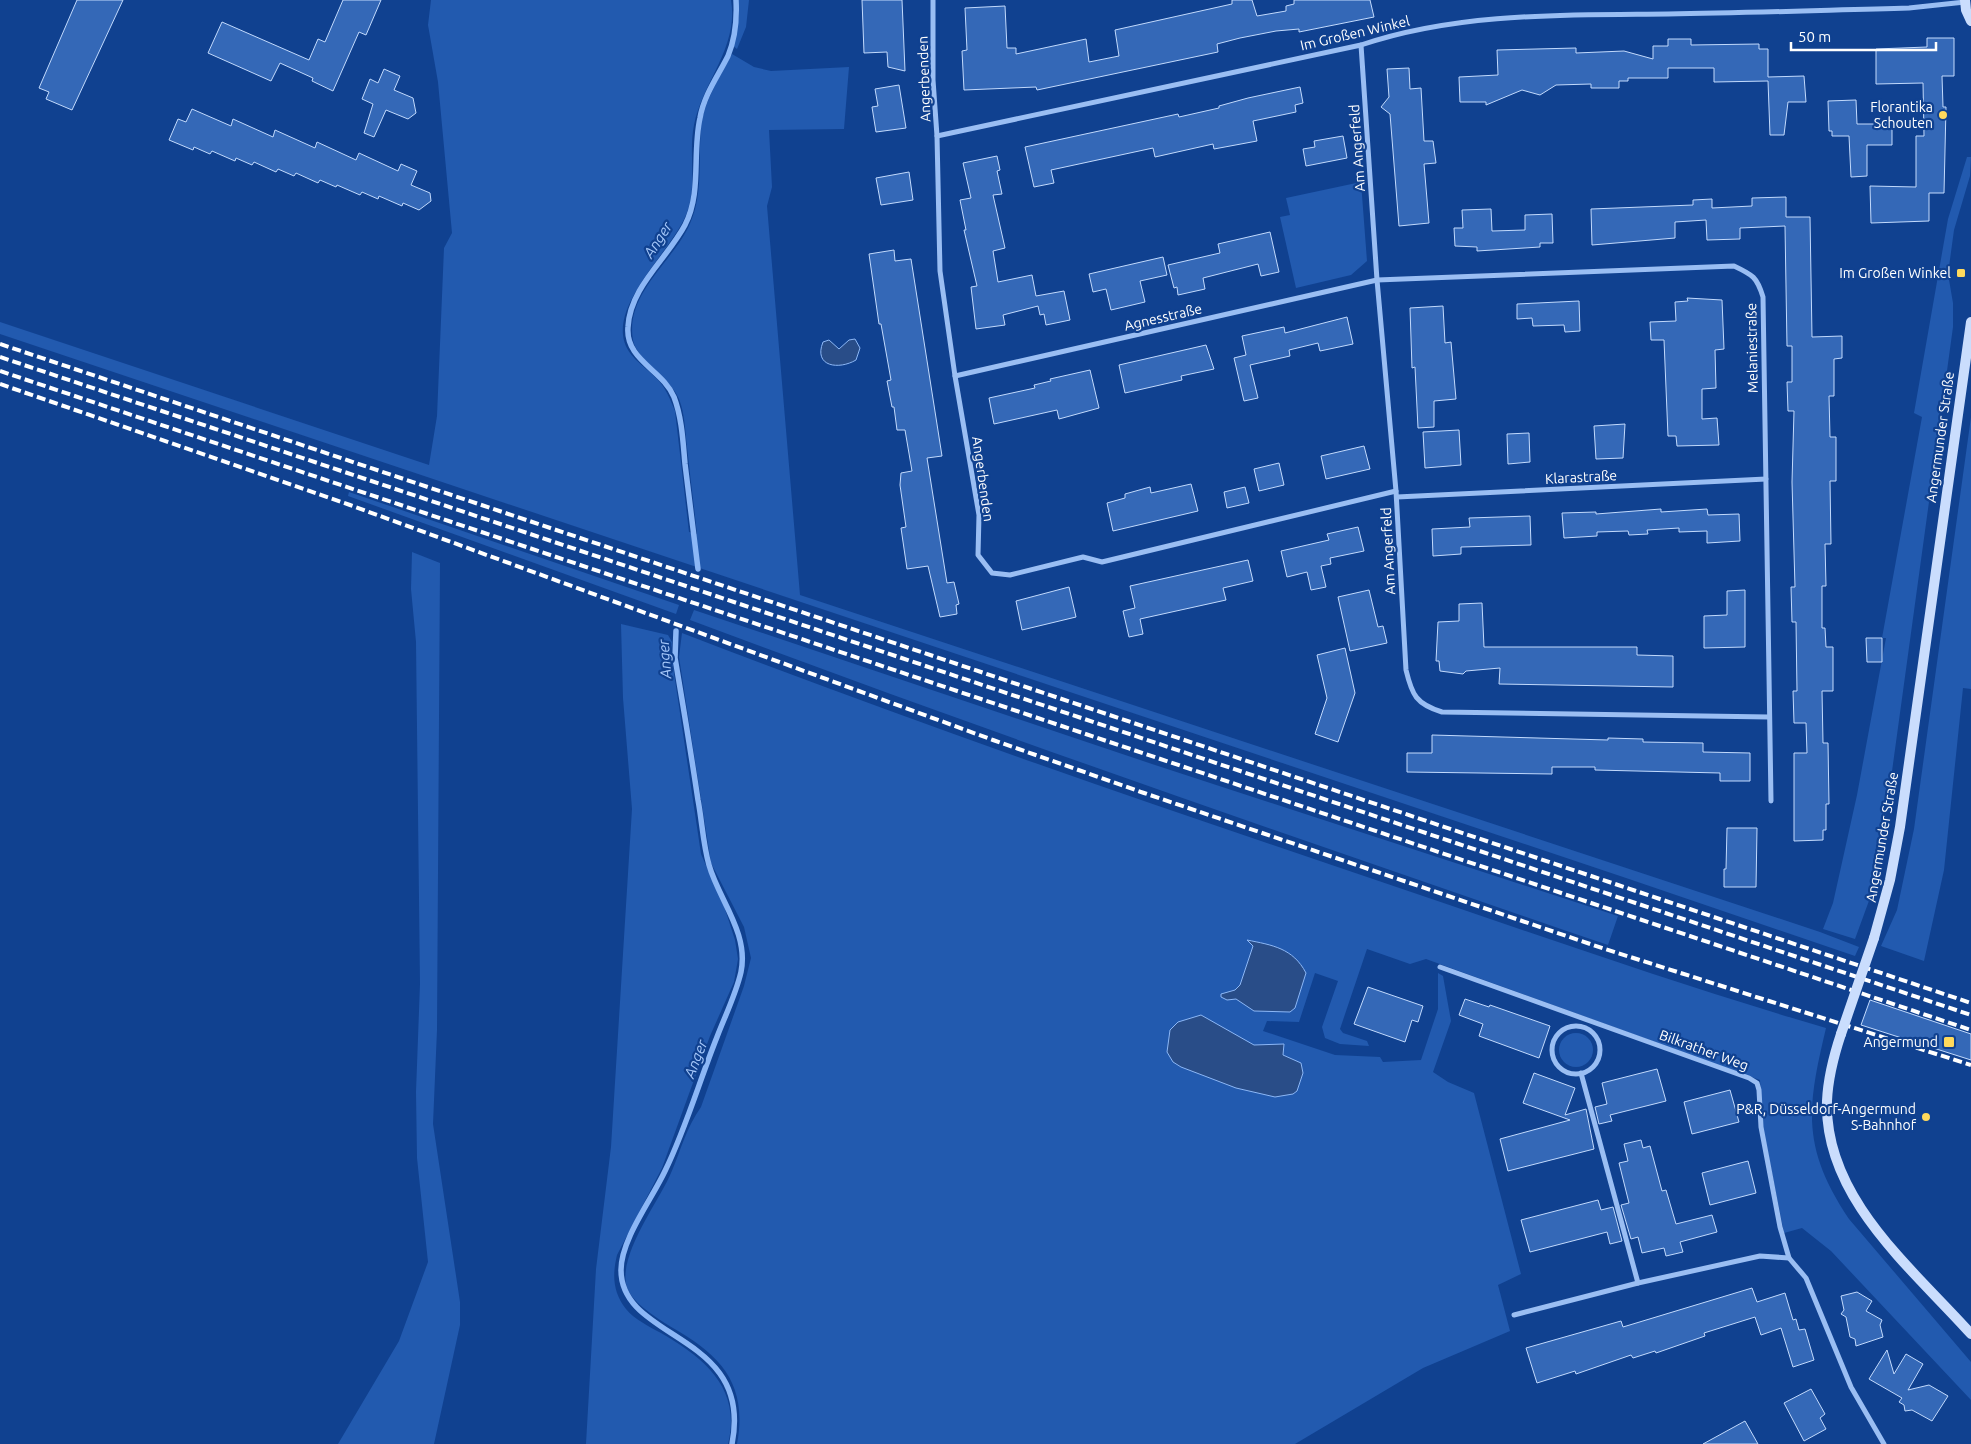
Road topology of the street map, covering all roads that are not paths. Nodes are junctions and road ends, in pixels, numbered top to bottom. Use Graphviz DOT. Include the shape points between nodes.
graph roads {
  1 [pos="933,0"];
  2 [pos="1965,1"];
  3 [pos="1971,20"];
  4 [pos="1361,45"];
  5 [pos="937,136"];
  6 [pos="1377,280"];
  7 [pos="1971,322"];
  8 [pos="955,376"];
  9 [pos="1766,479"];
  10 [pos="1397,494"];
  11 [pos="1769,717"];
  12 [pos="1771,801"];
  13 [pos="1440,967"];
  14 [pos="1588,1021"];
  15 [pos="1585,1028"];
  16 [pos="1581,1073"];
  17 [pos="1789,1258"];
  18 [pos="1638,1283"];
  19 [pos="1514,1315"];
  20 [pos="1971,1334"];
  21 [pos="1884,1444"];
  1 -- 5 [label="street, Angerbenden"];
  2 -- 3 [label="main road"];
  2 -- 4 [label="street, Im Großen Winkel" via="1909,8 1557,15 1398,33"];
  4 -- 5 [label="street, Im Großen Winkel"];
  4 -- 6 [label="street, Am Angerfeld"];
  5 -- 8 [label="street, Angerbenden" via="940,271"];
  6 -- 8 [label="street, Agnesstraße"];
  6 -- 9 [label="street, Melaniestraße" via="1734,266 1748,273 1758,280 1763,297"];
  6 -- 10 [label="street, Am Angerfeld"];
  7 -- 20 [label="main road, Angermunder Straße, bridge" via="1900,827 1874,938 1835,1054 1827,1100 1831,1141 1844,1179 1876,1228"];
  8 -- 10 [label="street, Angerbenden" via="980,515 978,555 992,573 1010,575 1083,557 1102,562"];
  9 -- 10 [label="street, Klarastraße"];
  9 -- 11 [label="street, Melaniestraße"];
  10 -- 11 [label="street, Am Angerfeld" via="1406,670 1411,690 1424,707 1442,712"];
  11 -- 12 [label="street, Melaniestraße"];
  13 -- 14 [label="street, Bilkrather Weg"];
  14 -- 15 [label="street"];
  14 -- 17 [label="street, Bilkrather Weg" via="1757,1083 1763,1136"];
  15 -- 16 [label="street" via="1596,1038 1600,1052 1594,1066"];
  15 -- 16 [label="street" via="1571,1026 1563,1029 1552,1048 1560,1068 1566,1072"];
  16 -- 18 [label="street"];
  17 -- 18 [label="street" via="1760,1256"];
  17 -- 21 [label="street, Bilkrather Weg" via="1806,1278 1851,1387"];
  18 -- 19 [label="street"];
}
